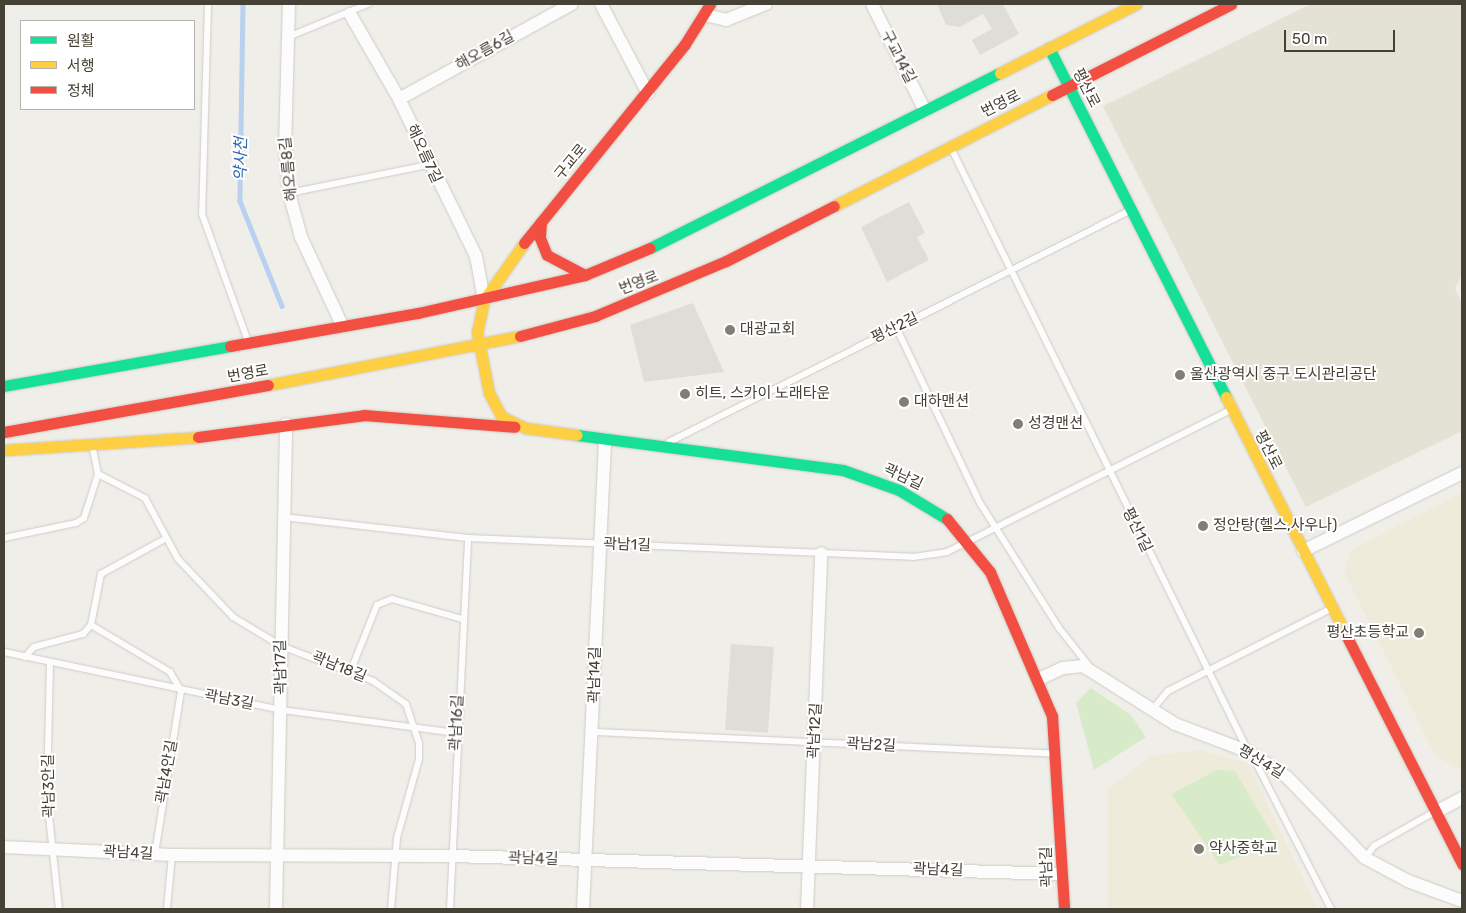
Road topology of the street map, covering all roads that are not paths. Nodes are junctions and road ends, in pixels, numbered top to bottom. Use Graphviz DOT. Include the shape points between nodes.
graph roads {
  1 [pos="208,4"];
  2 [pos="288,4"];
  3 [pos="368,4"];
  4 [pos="572,4"];
  5 [pos="601,4"];
  6 [pos="766,4"];
  7 [pos="872,4"];
  8 [pos="1136,4"];
  9 [pos="1231,4"];
  10 [pos="707,9"];
  11 [pos="350,14"];
  12 [pos="288,37"];
  13 [pos="1049,48"];
  14 [pos="1068,87"];
  15 [pos="648,94"];
  16 [pos="399,99"];
  17 [pos="925,111"];
  18 [pos="950,147"];
  19 [pos="428,165"];
  20 [pos="289,193"];
  21 [pos="1130,211"];
  22 [pos="541,222"];
  23 [pos="1011,270"];
  24 [pos="585,275"];
  25 [pos="484,300"];
  26 [pos="342,325"];
  27 [pos="896,327"];
  28 [pos="248,341"];
  29 [pos="478,348"];
  30 [pos="4,386"];
  31 [pos="1231,410"];
  32 [pos="286,424"];
  33 [pos="526,428"];
  34 [pos="4,432"];
  35 [pos="605,440"];
  36 [pos="661,448"];
  37 [pos="93,449"];
  38 [pos="4,450"];
  39 [pos="1109,472"];
  40 [pos="1462,473"];
  41 [pos="98,474"];
  42 [pos="283,517"];
  43 [pos="998,528"];
  44 [pos="4,538"];
  45 [pos="468,538"];
  46 [pos="165,539"];
  47 [pos="969,540"];
  48 [pos="599,544"];
  49 [pos="1303,551"];
  50 [pos="821,553"];
  51 [pos="1332,608"];
  52 [pos="462,618"];
  53 [pos="91,625"];
  54 [pos="281,646"];
  55 [pos="4,652"];
  56 [pos="25,656"];
  57 [pos="50,662"];
  58 [pos="351,670"];
  59 [pos="1093,671"];
  60 [pos="1206,672"];
  61 [pos="1039,679"];
  62 [pos="181,691"];
  63 [pos="282,710"];
  64 [pos="1152,710"];
  65 [pos="416,729"];
  66 [pos="594,732"];
  67 [pos="457,733"];
  68 [pos="814,742"];
  69 [pos="1249,752"];
  70 [pos="1058,754"];
  71 [pos="1462,798"];
  72 [pos="1436,812"];
  73 [pos="4,847"];
  74 [pos="52,849"];
  75 [pos="156,854"];
  76 [pos="172,855"];
  77 [pos="277,855"];
  78 [pos="394,856"];
  79 [pos="452,856"];
  80 [pos="1365,858"];
  81 [pos="584,860"];
  82 [pos="1462,864"];
  83 [pos="809,866"];
  84 [pos="1062,874"];
  85 [pos="1462,901"];
  86 [pos="58,909"];
  87 [pos="167,909"];
  88 [pos="276,909"];
  89 [pos="391,909"];
  90 [pos="450,909"];
  91 [pos="583,909"];
  92 [pos="808,909"];
  93 [pos="1064,909"];
  94 [pos="1332,909"];
  1 -- 28 [label="lane" via="202,214"];
  2 -- 12 [label="street, 해오름8길"];
  3 -- 11 [label="lane"];
  4 -- 16 [label="street, 해오름6길"];
  5 -- 15 [label="street"];
  6 -- 10 [label="street" via="726,20"];
  7 -- 17 [label="street, 구교14길"];
  8 -- 13 [label="main road, 번영로"];
  9 -- 14 [label="main road, 번영로"];
  10 -- 15 [label="main road, 구교로"];
  11 -- 12 [label="lane"];
  11 -- 16 [label="street, 해오름7길"];
  12 -- 20 [label="street, 해오름8길" via="285,144"];
  13 -- 14 [label="main road, 평산로"];
  13 -- 17 [label="main road, 번영로"];
  14 -- 18 [label="main road, 번영로"];
  14 -- 21 [label="main road, 평산로"];
  15 -- 22 [label="main road, 구교로"];
  16 -- 19 [label="street, 해오름7길"];
  17 -- 24 [label="main road, 번영로" via="657,245"];
  18 -- 23 [label="lane, 평산1길"];
  18 -- 29 [label="main road, 번영로" via="677,284 595,316"];
  19 -- 20 [label="lane"];
  19 -- 25 [label="street, 해오름7길" via="476,256"];
  20 -- 26 [label="street, 해오름8길" via="301,237"];
  21 -- 23 [label="lane, 평산2길"];
  21 -- 31 [label="main road, 평산로"];
  22 -- 24 [label="main road" via="540,238 547,254"];
  22 -- 25 [label="main road, 구교로"];
  23 -- 27 [label="lane, 평산2길"];
  23 -- 39 [label="lane, 평산1길"];
  24 -- 25 [label="main road, 번영로"];
  25 -- 26 [label="main road, 번영로"];
  25 -- 29 [label="main road, 구교로"];
  26 -- 28 [label="main road, 번영로"];
  27 -- 36 [label="lane, 평산2길"];
  27 -- 43 [label="lane" via="980,503"];
  28 -- 30 [label="main road, 번영로"];
  29 -- 33 [label="main road, 곽남길" via="494,407 502,417"];
  29 -- 34 [label="main road, 번영로"];
  31 -- 39 [label="lane, 곽남1길"];
  31 -- 49 [label="main road, 평산로"];
  32 -- 33 [label="main road" via="401,415"];
  32 -- 37 [label="main road"];
  32 -- 42 [label="street, 곽남17길"];
  33 -- 35 [label="main road, 곽남길"];
  35 -- 36 [label="main road, 곽남길"];
  35 -- 48 [label="street, 곽남14길"];
  36 -- 47 [label="main road, 곽남길" via="816,466 868,478 926,505"];
  37 -- 38 [label="main road"];
  37 -- 41 [label="lane"];
  39 -- 43 [label="lane, 곽남1길"];
  39 -- 60 [label="lane, 평산1길"];
  40 -- 49 [label="street"];
  41 -- 44 [label="lane" via="84,518 76,523"];
  41 -- 46 [label="lane, 곽남18길" via="145,498"];
  42 -- 45 [label="lane, 곽남1길"];
  42 -- 54 [label="street, 곽남17길"];
  43 -- 47 [label="lane, 곽남1길"];
  43 -- 59 [label="lane" via="1059,628"];
  45 -- 48 [label="lane, 곽남1길"];
  45 -- 52 [label="lane, 곽남16길"];
  46 -- 53 [label="lane" via="102,574"];
  46 -- 54 [label="lane, 곽남18길" via="214,601"];
  47 -- 50 [label="lane, 곽남1길" via="947,552 913,557"];
  47 -- 61 [label="main road, 곽남길" via="990,572"];
  48 -- 50 [label="lane, 곽남1길"];
  48 -- 66 [label="street, 곽남14길"];
  49 -- 51 [label="main road, 평산로"];
  50 -- 68 [label="street, 곽남12길"];
  51 -- 60 [label="lane"];
  51 -- 72 [label="main road, 평산로"];
  52 -- 58 [label="lane" via="392,599 377,606"];
  52 -- 67 [label="lane, 곽남16길"];
  53 -- 56 [label="lane" via="83,634 34,647"];
  53 -- 62 [label="lane" via="170,672"];
  54 -- 58 [label="lane, 곽남18길"];
  54 -- 63 [label="street, 곽남17길"];
  55 -- 56 [label="lane, 곽남3길"];
  56 -- 57 [label="lane, 곽남3길"];
  57 -- 62 [label="lane, 곽남3길"];
  57 -- 74 [label="lane, 곽남3안길" via="47,797"];
  58 -- 65 [label="lane, 곽남18길" via="395,693 406,704"];
  59 -- 61 [label="street, 평산4길" via="1074,665"];
  59 -- 64 [label="street, 평산4길"];
  60 -- 64 [label="lane" via="1168,691"];
  60 -- 69 [label="lane, 평산1길"];
  61 -- 70 [label="main road, 곽남길" via="1052,716"];
  62 -- 63 [label="lane, 곽남3길"];
  62 -- 75 [label="lane, 곽남4안길"];
  63 -- 65 [label="lane, 곽남3길"];
  63 -- 77 [label="street, 곽남17길"];
  64 -- 69 [label="street, 평산4길" via="1191,731"];
  65 -- 67 [label="lane, 곽남3길"];
  65 -- 78 [label="lane, 곽남18길" via="419,759"];
  66 -- 68 [label="lane, 곽남2길"];
  66 -- 81 [label="street, 곽남14길"];
  67 -- 79 [label="lane, 곽남16길"];
  68 -- 70 [label="lane, 곽남2길"];
  68 -- 83 [label="street, 곽남12길"];
  69 -- 80 [label="street, 평산4길" via="1286,776"];
  69 -- 94 [label="lane, 평산1길"];
  70 -- 84 [label="main road, 곽남길"];
  71 -- 72 [label="street"];
  72 -- 80 [label="lane" via="1374,846"];
  72 -- 82 [label="main road, 평산로"];
  73 -- 74 [label="street, 곽남4길"];
  74 -- 75 [label="street, 곽남4길"];
  74 -- 86 [label="lane, 곽남3안길"];
  75 -- 76 [label="street, 곽남4길"];
  76 -- 77 [label="street, 곽남4길"];
  76 -- 87 [label="lane"];
  77 -- 78 [label="street, 곽남4길"];
  77 -- 88 [label="street, 곽남17길"];
  78 -- 79 [label="street, 곽남4길"];
  78 -- 89 [label="lane, 곽남18길"];
  79 -- 81 [label="street, 곽남4길"];
  79 -- 90 [label="lane, 곽남16길"];
  80 -- 85 [label="street, 평산4길" via="1408,881"];
  81 -- 83 [label="street, 곽남4길"];
  81 -- 91 [label="street, 곽남14길"];
  83 -- 84 [label="street, 곽남4길"];
  83 -- 92 [label="street, 곽남12길"];
  84 -- 93 [label="main road, 곽남길"];
}
